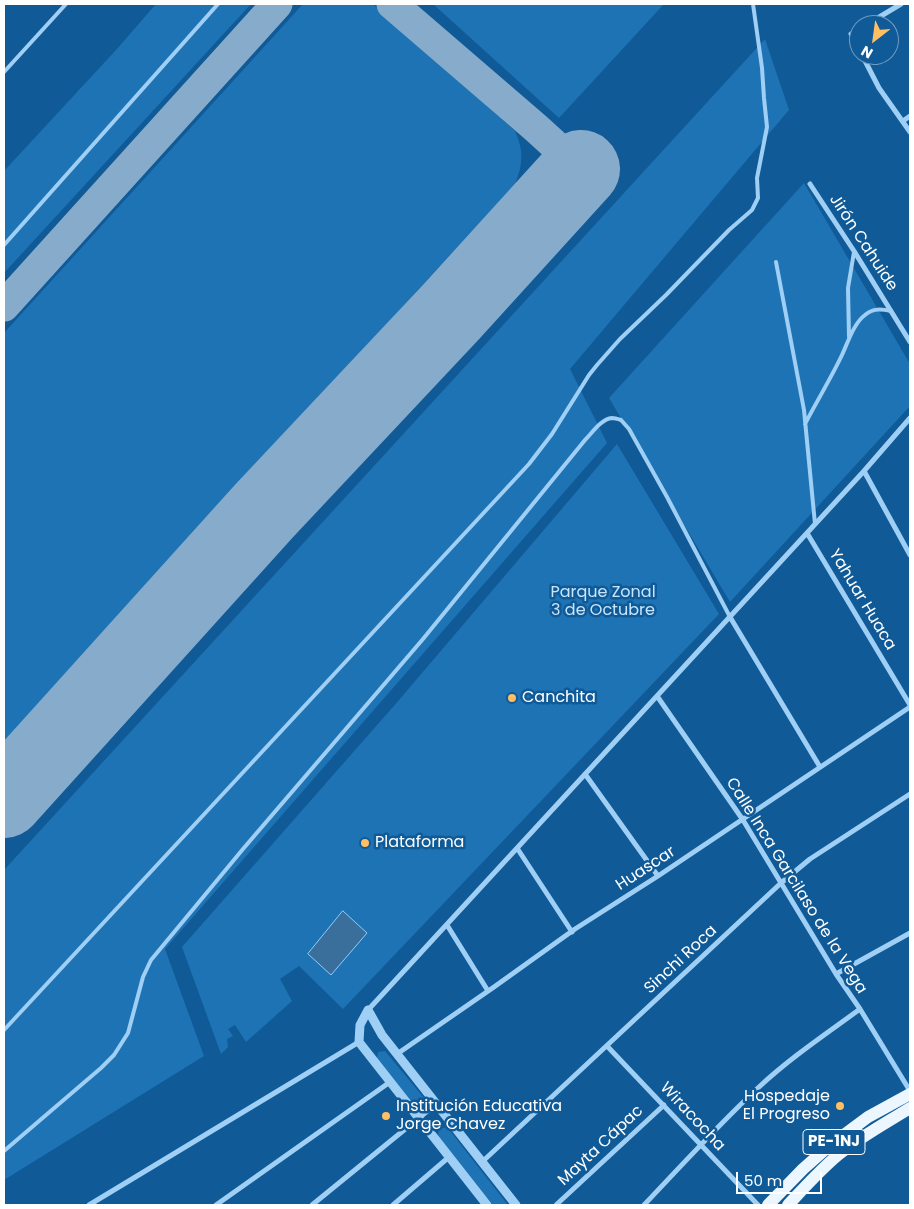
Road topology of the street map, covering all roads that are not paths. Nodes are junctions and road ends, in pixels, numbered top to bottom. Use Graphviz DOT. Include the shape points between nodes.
graph roads {
  1 [pos="66,4"];
  2 [pos="218,4"];
  3 [pos="753,4"];
  4 [pos="901,4"];
  5 [pos="883,15"];
  6 [pos="867,65"];
  7 [pos="4,72"];
  8 [pos="910,116"];
  9 [pos="903,121"];
  10 [pos="910,132"];
  11 [pos="810,184"];
  12 [pos="4,245"];
  13 [pos="854,251"];
  14 [pos="776,262"];
  15 [pos="891,311"];
  16 [pos="848,339"];
  17 [pos="910,342"];
  18 [pos="910,418"];
  19 [pos="805,424"];
  20 [pos="864,471"];
  21 [pos="815,524"];
  22 [pos="807,533"];
  23 [pos="910,555"];
  24 [pos="730,617"];
  25 [pos="657,696"];
  26 [pos="910,706"];
  27 [pos="820,767"];
  28 [pos="585,774"];
  29 [pos="910,794"];
  30 [pos="743,820"];
  31 [pos="517,848"];
  32 [pos="658,876"];
  33 [pos="781,883"];
  34 [pos="446,925"];
  35 [pos="572,932"];
  36 [pos="910,932"];
  37 [pos="836,974"];
  38 [pos="488,991"];
  39 [pos="860,1009"];
  40 [pos="368,1010"];
  41 [pos="4,1030"];
  42 [pos="359,1042"];
  43 [pos="608,1046"];
  44 [pos="396,1054"];
  45 [pos="390,1082"];
  46 [pos="910,1092"];
  47 [pos="436,1104"];
  48 [pos="664,1105"];
  49 [pos="910,1108"];
  50 [pos="419,1118"];
  51 [pos="701,1144"];
  52 [pos="4,1151"];
  53 [pos="449,1157"];
  54 [pos="482,1162"];
  55 [pos="89,1205"];
  56 [pos="216,1205"];
  57 [pos="312,1205"];
  58 [pos="393,1205"];
  59 [pos="486,1205"];
  60 [pos="516,1205"];
  61 [pos="556,1205"];
  62 [pos="644,1205"];
  63 [pos="758,1205"];
  64 [pos="768,1205"];
  65 [pos="788,1205"];
  1 -- 7 [label="lane"];
  2 -- 12 [label="lane"];
  3 -- 41 [label="lane" via="767,127 757,178 758,198 752,210 620,339 589,375 529,464"];
  4 -- 5 [label="street"];
  6 -- 9 [label="street"];
  8 -- 9 [label="street"];
  9 -- 10 [label="street"];
  11 -- 13 [label="street, Jirón Cahuide"];
  13 -- 15 [label="street, Jirón Cahuide"];
  13 -- 16 [label="lane" via="848,288"];
  14 -- 19 [label="lane"];
  15 -- 16 [label="lane" via="880,309 863,316"];
  15 -- 17 [label="street, Jirón Cahuide"];
  16 -- 19 [label="lane"];
  18 -- 20 [label="street"];
  19 -- 21 [label="lane"];
  20 -- 21 [label="street"];
  20 -- 23 [label="street"];
  21 -- 22 [label="street"];
  22 -- 24 [label="street"];
  22 -- 26 [label="street, Yahuar Huaca"];
  24 -- 25 [label="street"];
  24 -- 27 [label="street"];
  24 -- 52 [label="lane" via="629,429 621,420 606,420 585,440 423,639 150,960 128,1034 114,1055"];
  25 -- 28 [label="street"];
  25 -- 30 [label="street, Calle Inca Garcilaso de la Vega"];
  26 -- 27 [label="street, Huascar"];
  27 -- 30 [label="street, Huascar"];
  28 -- 31 [label="street"];
  28 -- 32 [label="street"];
  29 -- 33 [label="street, Sinchi Roca" via="810,859"];
  30 -- 32 [label="street, Huascar"];
  30 -- 33 [label="street, Calle Inca Garcilaso de la Vega"];
  31 -- 34 [label="street"];
  31 -- 35 [label="street"];
  32 -- 35 [label="street, Huascar"];
  33 -- 37 [label="street, Calle Inca Garcilaso de la Vega"];
  33 -- 43 [label="street, Sinchi Roca"];
  34 -- 38 [label="street"];
  34 -- 40 [label="street"];
  35 -- 38 [label="street, Huascar"];
  36 -- 37 [label="street"];
  37 -- 39 [label="street, Calle Inca Garcilaso de la Vega"];
  38 -- 44 [label="street, Huascar"];
  39 -- 46 [label="street, Calle Inca Garcilaso de la Vega"];
  39 -- 51 [label="street" via="760,1086"];
  40 -- 42 [label="street" via="360,1025"];
  40 -- 44 [label="street"];
  42 -- 45 [label="street"];
  42 -- 55 [label="street"];
  43 -- 48 [label="street, Wiracocha"];
  43 -- 54 [label="street, Sinchi Roca"];
  44 -- 47 [label="street"];
  45 -- 50 [label="street"];
  45 -- 56 [label="street"];
  46 -- 64 [label="main road, PE-1NJ" via="829,1146"];
  47 -- 50 [label="street"];
  47 -- 54 [label="street"];
  48 -- 51 [label="street, Wiracocha"];
  48 -- 61 [label="street, Mayta Cápac"];
  49 -- 65 [label="main road, PE-1NJ" via="836,1156"];
  50 -- 53 [label="street"];
  50 -- 57 [label="street"];
  51 -- 62 [label="street"];
  51 -- 63 [label="street, Wiracocha"];
  53 -- 58 [label="street"];
  53 -- 59 [label="street"];
  54 -- 60 [label="street"];
}
